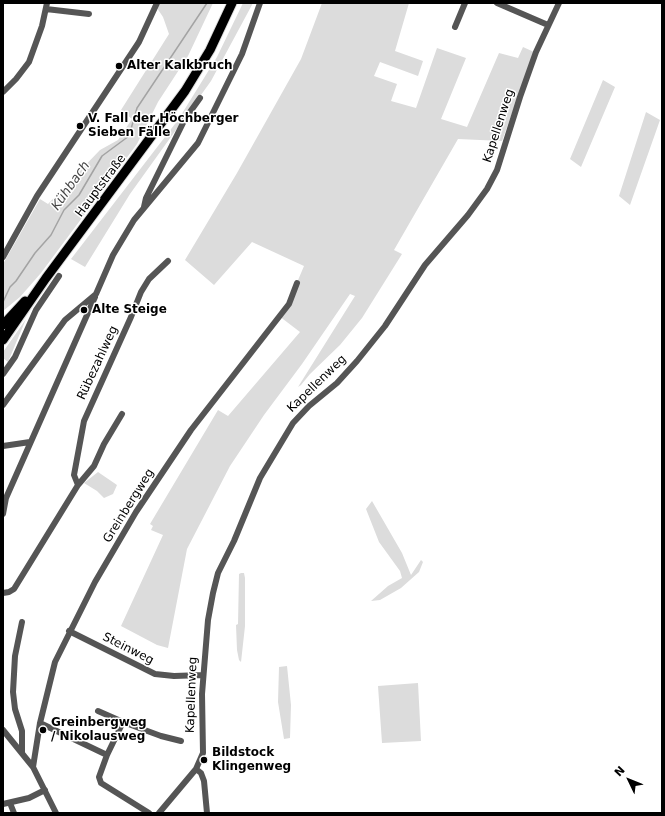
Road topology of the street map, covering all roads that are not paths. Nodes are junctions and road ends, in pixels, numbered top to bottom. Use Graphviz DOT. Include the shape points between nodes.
graph roads {
  1 [pos="157,3"];
  2 [pos="232,3"];
  3 [pos="260,3"];
  4 [pos="465,3"];
  5 [pos="497,3"];
  6 [pos="559,3"];
  7 [pos="46,6"];
  8 [pos="89,14"];
  9 [pos="548,25"];
  10 [pos="455,27"];
  11 [pos="3,92"];
  12 [pos="200,98"];
  13 [pos="144,207"];
  14 [pos="3,257"];
  15 [pos="168,261"];
  16 [pos="60,276"];
  17 [pos="46,278"];
  18 [pos="297,283"];
  19 [pos="96,294"];
  20 [pos="4,324"];
  21 [pos="3,340"];
  22 [pos="3,374"];
  23 [pos="3,405"];
  24 [pos="122,414"];
  25 [pos="30,442"];
  26 [pos="3,446"];
  27 [pos="78,485"];
  28 [pos="3,514"];
  29 [pos="3,593"];
  30 [pos="22,622"];
  31 [pos="69,631"];
  32 [pos="203,675"];
  33 [pos="98,711"];
  34 [pos="123,722"];
  35 [pos="40,723"];
  36 [pos="3,730"];
  37 [pos="181,741"];
  38 [pos="22,752"];
  39 [pos="107,755"];
  40 [pos="33,767"];
  41 [pos="196,769"];
  42 [pos="45,790"];
  43 [pos="10,803"];
  44 [pos="3,804"];
  45 [pos="14,813"];
  46 [pos="56,813"];
  47 [pos="149,813"];
  48 [pos="159,813"];
  49 [pos="207,813"];
  1 -- 14 [label="street" via="139,42 40,191"];
  2 -- 17 [label="main road, Hauptstraße" via="210,50 185,92"];
  3 -- 13 [label="street" via="242,54 198,143 159,193"];
  4 -- 10 [label="street"];
  5 -- 9 [label="street"];
  6 -- 9 [label="street, Kapellenweg"];
  7 -- 8 [label="street"];
  7 -- 11 [label="street" via="37,43 29,62"];
  9 -- 32 [label="street, Kapellenweg" via="520,97 497,170 487,190 425,265 385,326 357,361 293,423 260,478 218,573 208,620"];
  12 -- 13 [label="street" via="185,119"];
  13 -- 19 [label="street" via="114,253"];
  15 -- 27 [label="street, Rübezahlweg" via="149,279 141,292 84,421 74,475"];
  16 -- 22 [label="street" via="36,310 15,357"];
  17 -- 20 [label="main road, Hauptstraße"];
  17 -- 21 [label="main road, Hauptstraße"];
  18 -- 31 [label="street, Greinbergweg" via="289,304 191,430 136,512"];
  19 -- 23 [label="street" via="65,320"];
  19 -- 25 [label="street"];
  24 -- 27 [label="street" via="94,466"];
  25 -- 26 [label="street"];
  25 -- 28 [label="street" via="6,498"];
  27 -- 29 [label="street" via="14,589"];
  30 -- 38 [label="street" via="15,656 13,692 22,731"];
  31 -- 32 [label="street, Steinweg" via="155,674"];
  31 -- 35 [label="street, Greinbergweg" via="55,662"];
  32 -- 41 [label="street, Kapellenweg" via="203,754"];
  33 -- 34 [label="street"];
  34 -- 37 [label="street"];
  34 -- 39 [label="street"];
  35 -- 39 [label="street"];
  35 -- 40 [label="street, Greinbergweg"];
  36 -- 38 [label="street"];
  38 -- 40 [label="street"];
  39 -- 47 [label="street" via="99,777 101,783"];
  40 -- 42 [label="street"];
  41 -- 48 [label="street, Kapellenweg"];
  41 -- 49 [label="street" via="204,781"];
  42 -- 43 [label="street"];
  42 -- 46 [label="street"];
  43 -- 44 [label="street"];
  43 -- 45 [label="street"];
}
